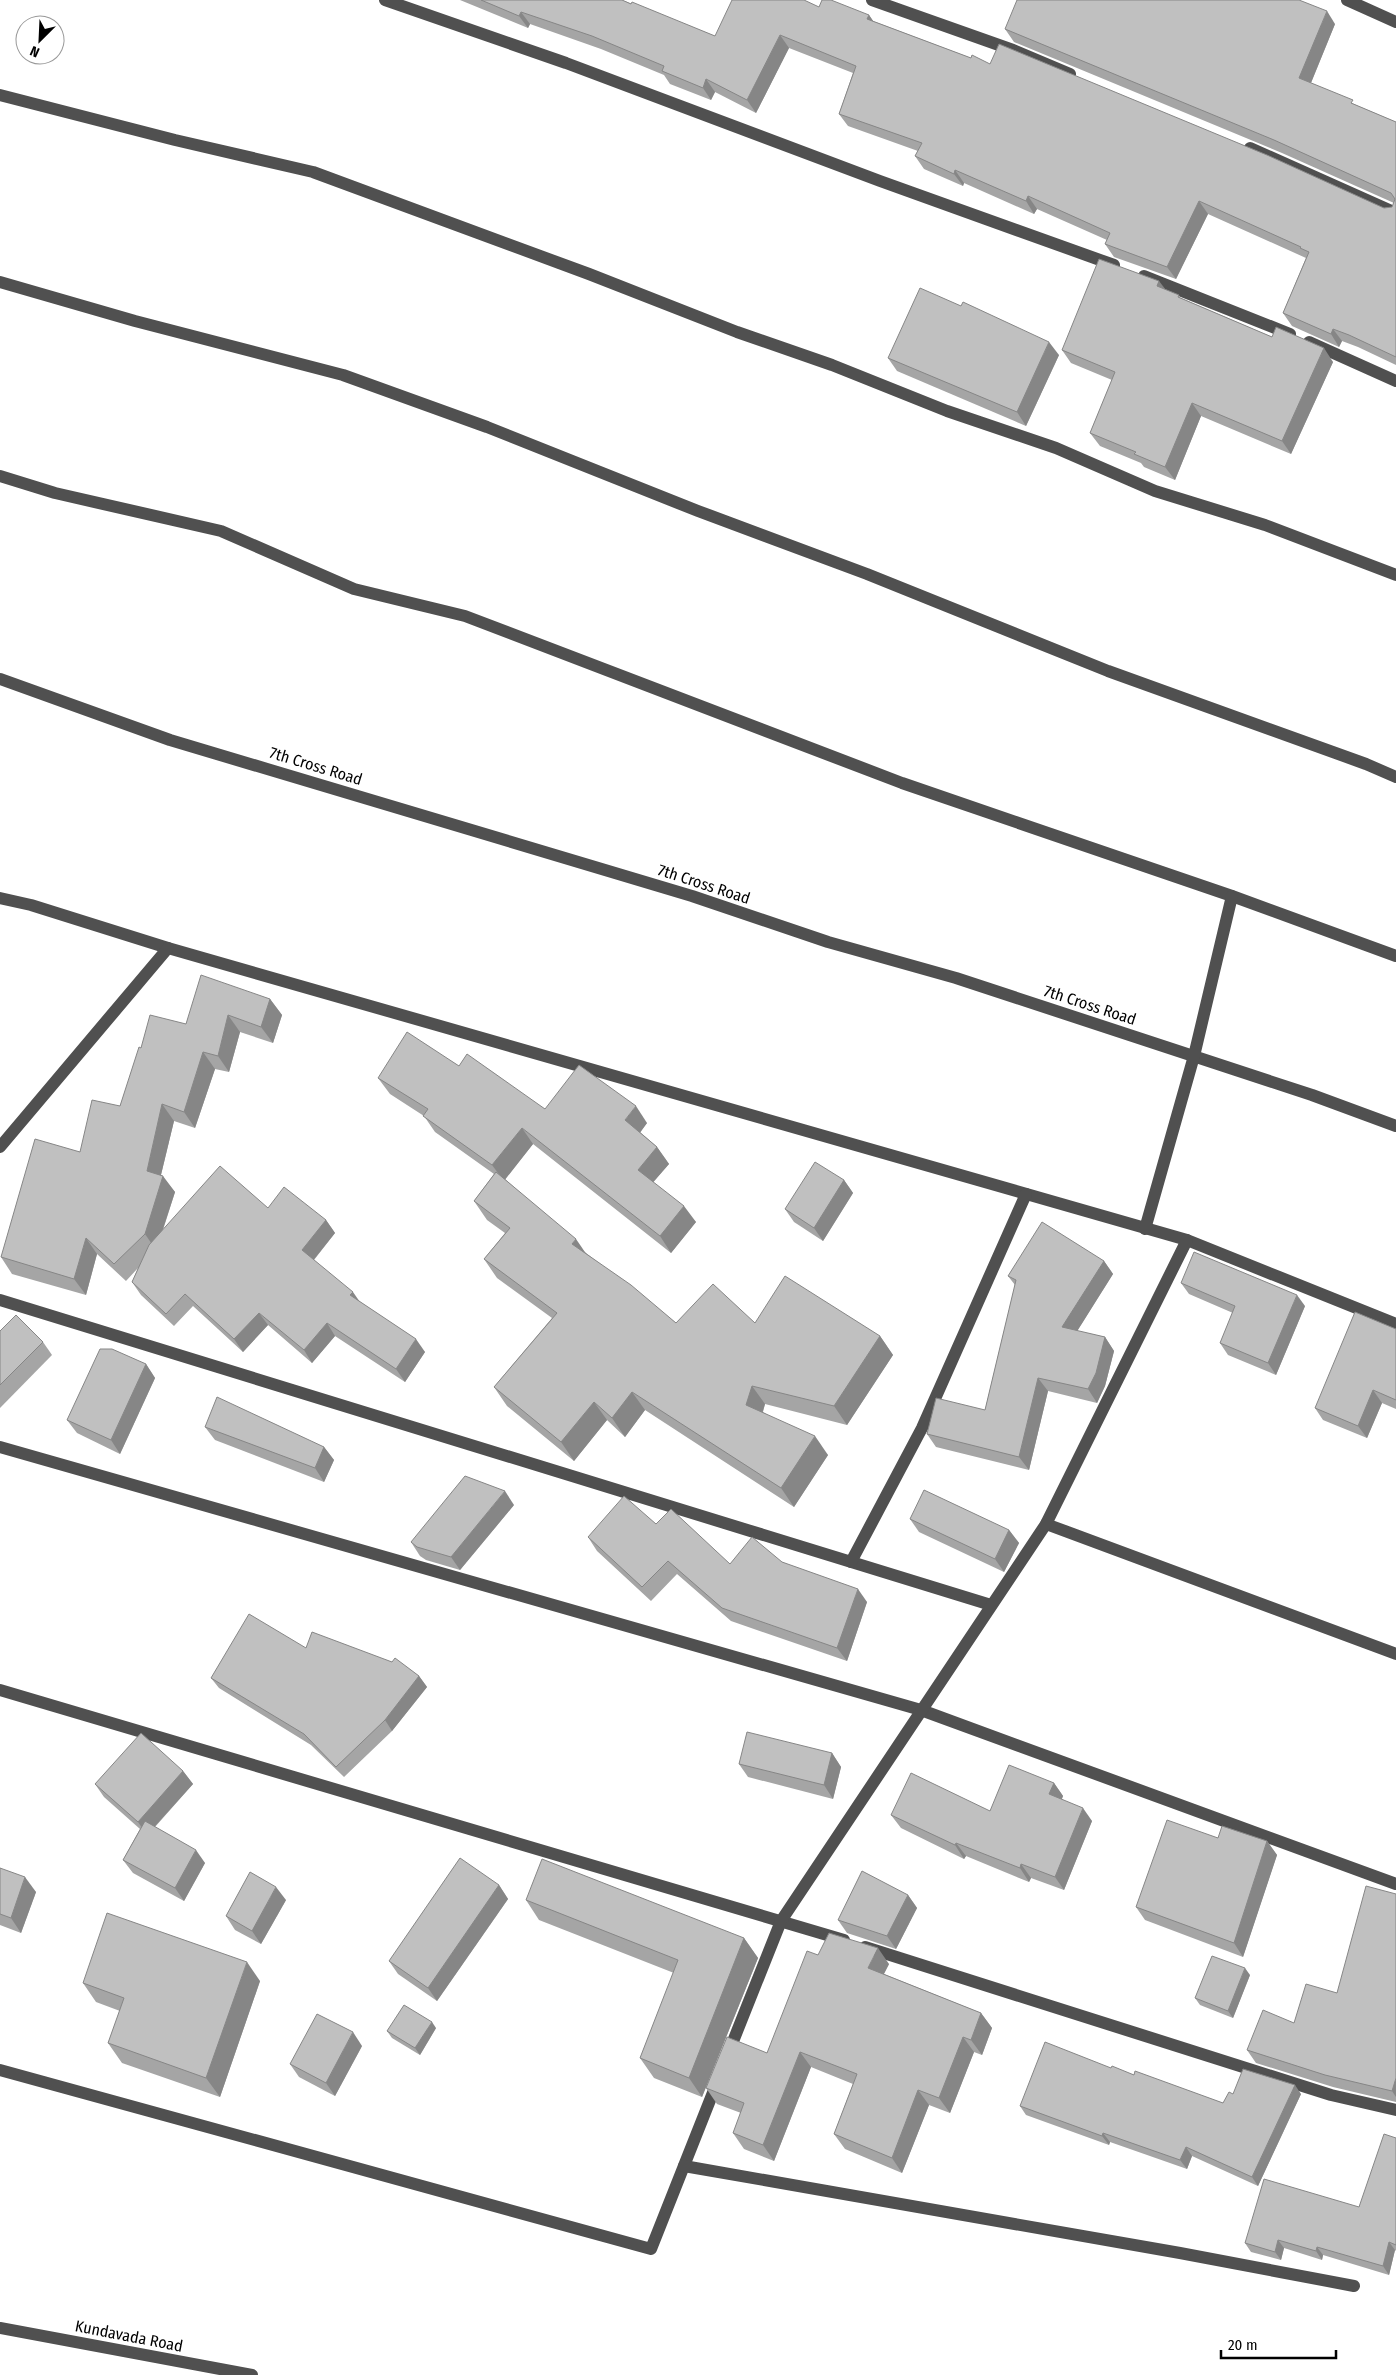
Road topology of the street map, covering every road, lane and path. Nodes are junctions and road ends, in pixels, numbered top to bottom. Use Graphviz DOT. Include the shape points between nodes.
graph roads {
  1 [pos="385,0"];
  2 [pos="872,0"];
  3 [pos="1347,0"];
  4 [pos="1396,22"];
  5 [pos="1086,81"];
  6 [pos="0,94"];
  7 [pos="1237,143"];
  8 [pos="1396,213"];
  9 [pos="0,282"];
  10 [pos="1396,381"];
  11 [pos="0,476"];
  12 [pos="1396,575"];
  13 [pos="0,679"];
  14 [pos="1396,777"];
  15 [pos="1232,896"];
  16 [pos="0,898"];
  17 [pos="168,948"];
  18 [pos="1396,956"];
  19 [pos="1194,1056"];
  20 [pos="1396,1126"];
  21 [pos="0,1147"];
  22 [pos="1026,1194"];
  23 [pos="1145,1229"];
  24 [pos="1187,1240"];
  25 [pos="0,1300"];
  26 [pos="1396,1324"];
  27 [pos="0,1447"];
  28 [pos="1046,1524"];
  29 [pos="851,1562"];
  30 [pos="991,1605"];
  31 [pos="1396,1654"];
  32 [pos="0,1690"];
  33 [pos="921,1710"];
  34 [pos="1396,1884"];
  35 [pos="781,1921"];
  36 [pos="0,2070"];
  37 [pos="1396,2110"];
  38 [pos="684,2166"];
  39 [pos="1354,2286"];
  40 [pos="0,2328"];
  41 [pos="252,2375"];
  1 -- 10 [label="street" via="566,63 871,178 1131,271 1291,334"];
  2 -- 5 [label="street" via="1013,50"];
  3 -- 4 [label="street"];
  6 -- 12 [label="street" via="313,172 947,411 1056,448 1155,491 1265,525"];
  7 -- 8 [label="street"];
  9 -- 14 [label="street" via="361,381 867,574 1108,671"];
  11 -- 15 [label="street" via="55,493 221,531 354,588 465,616 902,783"];
  13 -- 19 [label="street, 7th Cross Road" via="170,740 692,896 828,942 956,978"];
  15 -- 18 [label="street"];
  15 -- 19 [label="street"];
  16 -- 17 [label="street"];
  17 -- 21 [label="street"];
  17 -- 22 [label="street"];
  19 -- 20 [label="street, 7th Cross Road"];
  19 -- 23 [label="street"];
  22 -- 23 [label="street"];
  22 -- 29 [label="street" via="922,1428"];
  23 -- 24 [label="street"];
  24 -- 26 [label="street"];
  24 -- 28 [label="street"];
  25 -- 29 [label="street"];
  27 -- 33 [label="street"];
  28 -- 30 [label="street"];
  28 -- 31 [label="street"];
  29 -- 30 [label="street"];
  30 -- 33 [label="street"];
  32 -- 35 [label="street"];
  33 -- 34 [label="street"];
  33 -- 35 [label="street"];
  35 -- 37 [label="street" via="1331,2095"];
  35 -- 38 [label="street"];
  36 -- 38 [label="street" via="651,2249"];
  38 -- 39 [label="street"];
  40 -- 41 [label="street, Kundavada Road"];
}
